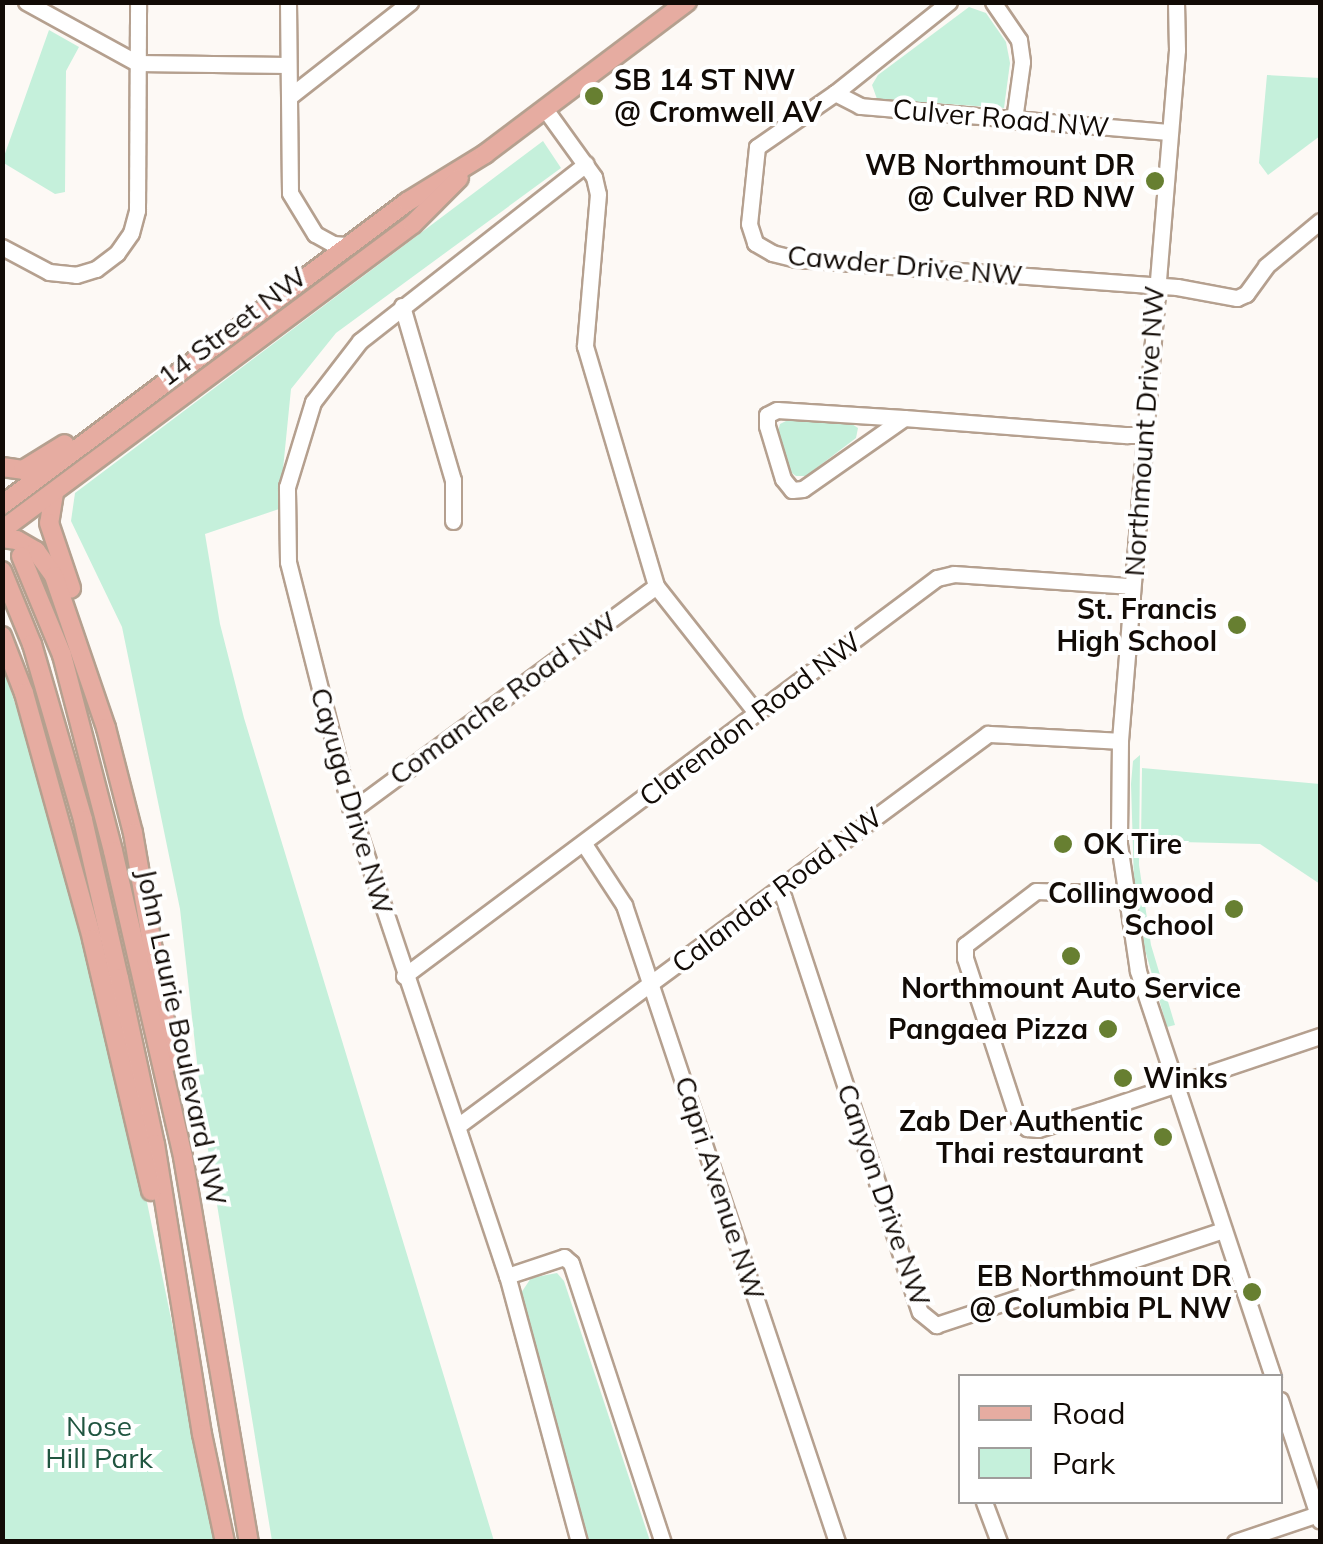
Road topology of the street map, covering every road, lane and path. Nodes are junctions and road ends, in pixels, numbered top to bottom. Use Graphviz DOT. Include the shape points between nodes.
graph roads {
  1 [pos="26,2"];
  2 [pos="138,2"];
  3 [pos="288,2"];
  4 [pos="410,2"];
  5 [pos="687,2"];
  6 [pos="948,2"];
  7 [pos="992,2"];
  8 [pos="1176,2"];
  9 [pos="137,63"];
  10 [pos="288,66"];
  11 [pos="835,93"];
  12 [pos="288,97"];
  13 [pos="545,109"];
  14 [pos="1014,120"];
  15 [pos="1170,132"];
  16 [pos="485,154"];
  17 [pos="586,164"];
  18 [pos="1320,221"];
  19 [pos="348,246"];
  20 [pos="2,247"];
  21 [pos="1155,286"];
  22 [pos="402,306"];
  23 [pos="160,388"];
  24 [pos="904,418"];
  25 [pos="1144,435"];
  26 [pos="2,467"];
  27 [pos="54,493"];
  28 [pos="4,509"];
  29 [pos="23,515"];
  30 [pos="453,521"];
  31 [pos="2,530"];
  32 [pos="2,538"];
  33 [pos="21,556"];
  34 [pos="2,571"];
  35 [pos="656,586"];
  36 [pos="1132,586"];
  37 [pos="2,636"];
  38 [pos="757,714"];
  39 [pos="106,728"];
  40 [pos="1120,741"];
  41 [pos="351,811"];
  42 [pos="584,844"];
  43 [pos="780,887"];
  44 [pos="1123,894"];
  45 [pos="404,976"];
  46 [pos="652,983"];
  47 [pos="1320,1036"];
  48 [pos="1175,1084"];
  49 [pos="459,1125"];
  50 [pos="184,1157"];
  51 [pos="1224,1230"];
  52 [pos="171,1250"];
  53 [pos="506,1276"];
  54 [pos="1272,1374"];
  55 [pos="1283,1409"];
  56 [pos="985,1504"];
  57 [pos="1319,1518"];
  58 [pos="225,1542"];
  59 [pos="248,1542"];
  60 [pos="578,1542"];
  61 [pos="663,1542"];
  62 [pos="836,1542"];
  63 [pos="999,1542"];
  64 [pos="1235,1542"];
  1 -- 9 [label="street"];
  2 -- 9 [label="street"];
  3 -- 10 [label="street"];
  4 -- 12 [label="street"];
  5 -- 13 [label="main road, 14 Street NW"];
  6 -- 11 [label="street, Cawder Drive NW"];
  7 -- 14 [label="street" via="1019,40"];
  8 -- 15 [label="street, Northmount Drive NW"];
  9 -- 10 [label="street"];
  9 -- 20 [label="street" via="137,210 117,254 76,274 50,272"];
  10 -- 12 [label="street"];
  11 -- 14 [label="street, Culver Road NW" via="860,106"];
  11 -- 21 [label="street, Cawder Drive NW" via="756,147 749,224 755,242 772,254"];
  12 -- 19 [label="street" via="290,193 315,234"];
  13 -- 16 [label="main road, 14 Street NW"];
  13 -- 17 [label="street"];
  14 -- 15 [label="street, Culver Road NW"];
  15 -- 21 [label="street, Northmount Drive NW"];
  16 -- 19 [label="main road, 14 Street NW"];
  16 -- 27 [label="main road, 14 Street NW" via="413,224"];
  17 -- 22 [label="street, Cayuga Drive NW"];
  17 -- 35 [label="street" via="598,194 584,346"];
  18 -- 21 [label="street" via="1246,294"];
  19 -- 23 [label="main road, 14 Street NW"];
  21 -- 25 [label="street, Northmount Drive NW"];
  22 -- 30 [label="street" via="453,480"];
  22 -- 41 [label="street, Cayuga Drive NW" via="360,341 314,402 287,487 288,562"];
  23 -- 26 [label="main road" via="36,464"];
  23 -- 28 [label="main road, 14 Street NW"];
  24 -- 24 [label="street" via="803,489 792,490 782,479 766,426 766,415 777,410"];
  24 -- 25 [label="street"];
  25 -- 36 [label="street, Northmount Drive NW"];
  27 -- 29 [label="main road, 14 Street NW"];
  27 -- 39 [label="main road" via="48,523 89,637 107,706"];
  28 -- 29 [label="main road"];
  29 -- 31 [label="main road, 14 Street NW"];
  32 -- 39 [label="main road" via="36,552 54,576"];
  33 -- 50 [label="main road, John Laurie Boulevard NW" via="76,703"];
  34 -- 52 [label="main road, John Laurie Boulevard NW" via="32,644 82,820 155,1144"];
  35 -- 38 [label="street"];
  35 -- 41 [label="street, Comanche Road NW"];
  36 -- 38 [label="street, Clarendon Road NW" via="938,578"];
  36 -- 40 [label="street, Northmount Drive NW"];
  37 -- 52 [label="main road" via="24,693 154,1208"];
  38 -- 42 [label="street, Clarendon Road NW"];
  39 -- 50 [label="main road" via="133,834"];
  40 -- 43 [label="street, Calandar Road NW" via="988,734"];
  40 -- 44 [label="street, Northmount Drive NW"];
  41 -- 45 [label="street, Cayuga Drive NW"];
  42 -- 45 [label="street, Clarendon Road NW"];
  42 -- 46 [label="street, Capri Avenue NW" via="624,905"];
  43 -- 46 [label="street, Calandar Road NW"];
  43 -- 51 [label="street, Canyon Drive NW" via="920,1312 936,1325"];
  44 -- 48 [label="street, Northmount Drive NW" via="1138,970"];
  44 -- 48 [label="street" via="1036,891 974,936 964,958 1026,1128"];
  45 -- 49 [label="street, Cayuga Drive NW"];
  46 -- 49 [label="street, Calandar Road NW"];
  46 -- 62 [label="street, Capri Avenue NW"];
  47 -- 48 [label="street"];
  48 -- 51 [label="street, Northmount Drive NW"];
  49 -- 53 [label="street, Cayuga Drive NW"];
  50 -- 59 [label="main road, John Laurie Boulevard NW"];
  51 -- 54 [label="street, Northmount Drive NW"];
  52 -- 58 [label="main road, John Laurie Boulevard NW"];
  53 -- 60 [label="street, Cayuga Drive NW"];
  53 -- 61 [label="street" via="564,1256 571,1263"];
  55 -- 57 [label="street"];
  56 -- 63 [label="street"];
  57 -- 64 [label="street"];
}
